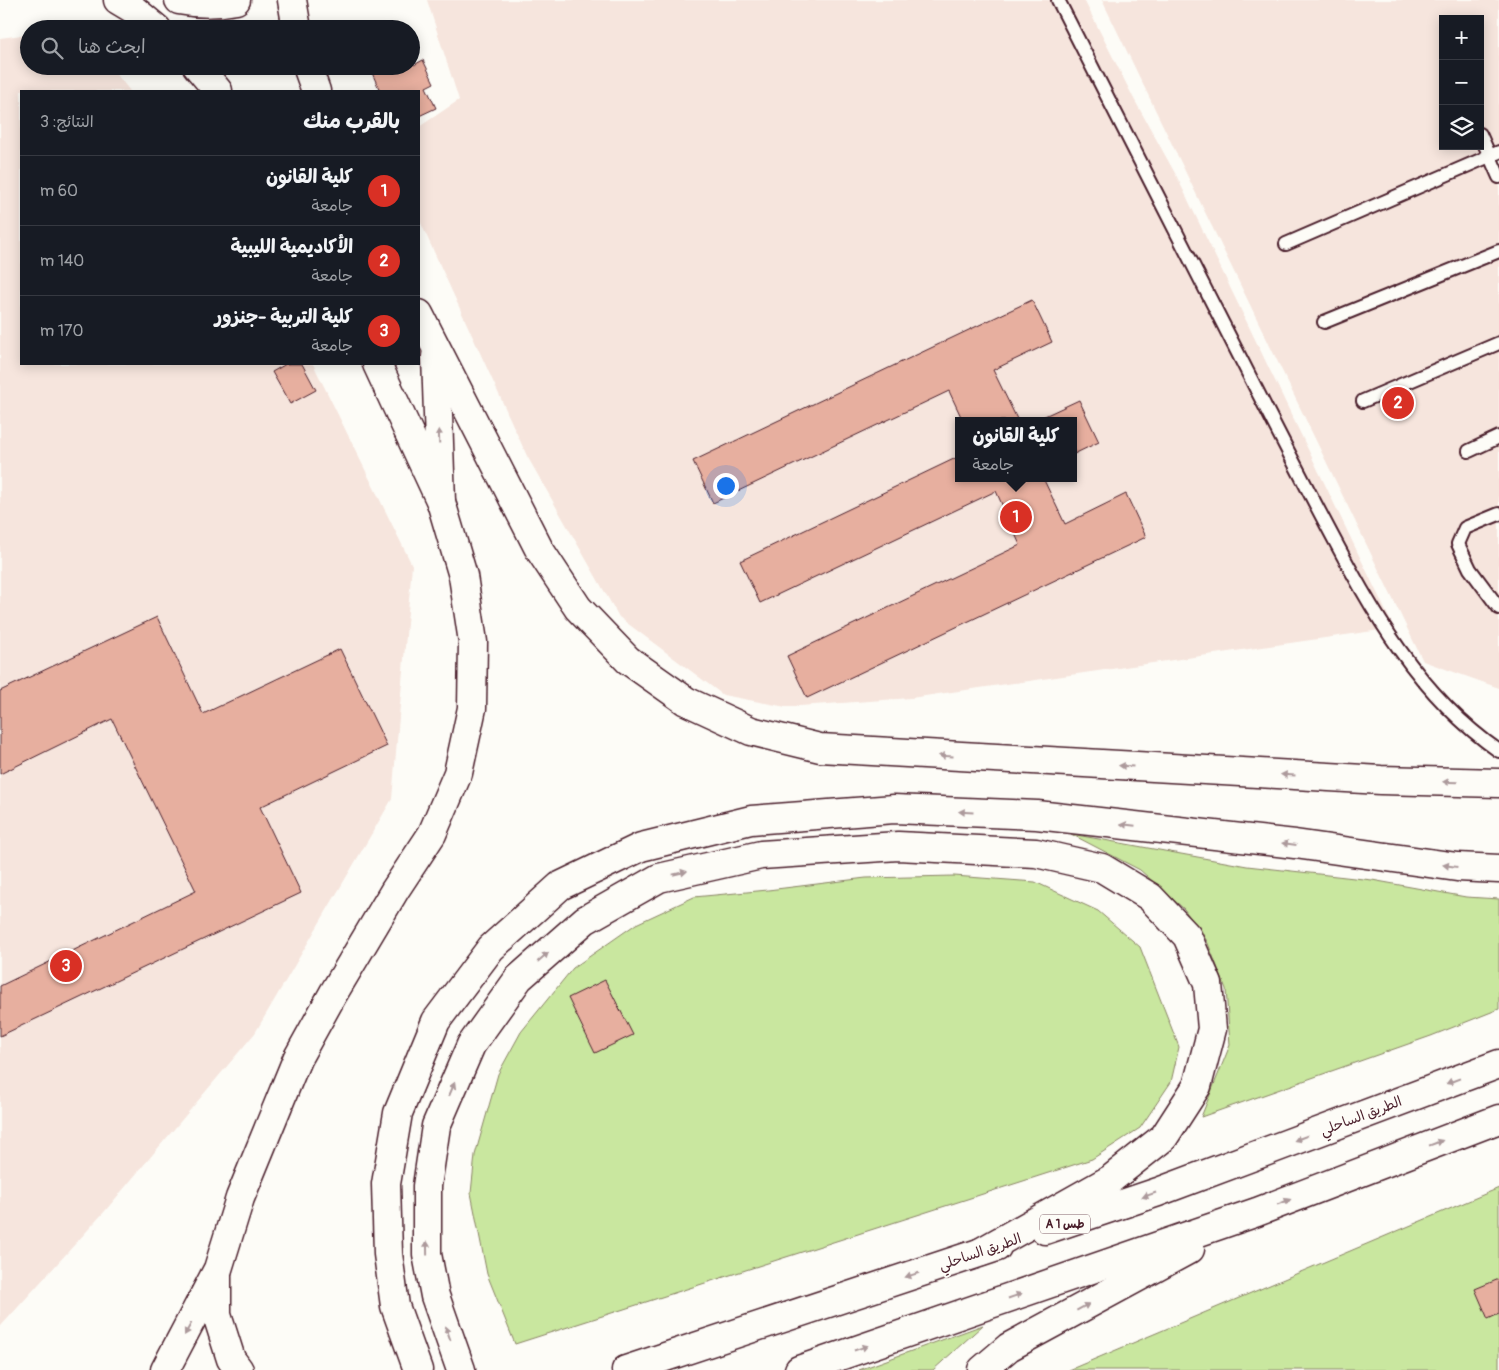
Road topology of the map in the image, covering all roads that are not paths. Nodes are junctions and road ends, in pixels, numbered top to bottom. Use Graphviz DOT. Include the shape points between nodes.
graph roads {
  1 [pos="118,0"];
  2 [pos="180,0"];
  3 [pos="236,0"];
  4 [pos="292,0"];
  5 [pos="1058,0"];
  6 [pos="146,20"];
  7 [pos="295,20"];
  8 [pos="205,75"];
  9 [pos="310,75"];
  10 [pos="217,90"];
  11 [pos="316,90"];
  12 [pos="1484,140"];
  13 [pos="1494,154"];
  14 [pos="1499,177"];
  15 [pos="1286,244"];
  16 [pos="1499,251"];
  17 [pos="420,316"];
  18 [pos="1324,322"];
  19 [pos="1499,343"];
  20 [pos="436,350"];
  21 [pos="378,365"];
  22 [pos="1363,401"];
  23 [pos="1499,437"];
  24 [pos="1469,450"];
  25 [pos="441,502"];
  26 [pos="1498,516"];
  27 [pos="1499,608"];
  28 [pos="1499,751"];
  29 [pos="1499,783"];
  30 [pos="1499,869"];
  31 [pos="1499,1064"];
  32 [pos="1499,1119"];
  33 [pos="1257,1212"];
  34 [pos="981,1252"];
  35 [pos="218,1269"];
  36 [pos="165,1370"];
  37 [pos="239,1370"];
  38 [pos="418,1370"];
  39 [pos="461,1370"];
  40 [pos="626,1370"];
  41 [pos="798,1370"];
  42 [pos="982,1370"];
  1 -- 6 [label="main road"];
  2 -- 3 [label="main road" via="196,3"];
  4 -- 7 [label="main road"];
  5 -- 28 [label="lane" via="1362,592 1419,676 1455,717"];
  8 -- 10 [label="main road"];
  9 -- 11 [label="main road"];
  12 -- 13 [label="lane"];
  13 -- 14 [label="lane"];
  13 -- 15 [label="lane"];
  16 -- 18 [label="lane"];
  17 -- 20 [label="main road"];
  19 -- 22 [label="lane"];
  25 -- 20 [label="main road, one-way"];
  29 -- 20 [label="main road, one-way" via="1381,780 846,750 820,748 751,731 686,701 628,660 578,608 539,549"];
  21 -- 25 [label="main road"];
  23 -- 24 [label="lane"];
  25 -- 35 [label="main road" via="463,576 473,642 472,708 458,773 432,834 342,978 297,1059 240,1198"];
  26 -- 27 [label="lane" via="1465,528 1458,544 1470,569"];
  30 -- 38 [label="main road, one-way" via="1457,867 1295,844 1037,815 894,809 751,820 641,847 560,886 491,948 436,1020 398,1113 386,1184 388,1254 396,1306"];
  31 -- 34 [label="main road, الطريق الساحلي / A 1 طس, one-way" via="1158,1192"];
  33 -- 32 [label="main road, one-way"];
  41 -- 33 [label="main road, one-way"];
  42 -- 33 [label="main road, one-way" via="1009,1347"];
  39 -- 34 [label="main road, one-way" via="435,1296 427,1254 427,1186 436,1126 471,1045 519,978 585,920 659,878 761,855 898,846 1036,853 1102,868 1150,897 1187,936 1208,984 1212,1029 1197,1086 1164,1137 1111,1179"];
  34 -- 40 [label="main road, الطريق الساحلي / A 1 طس, one-way"];
  35 -- 36 [label="main road, one-way"];
  35 -- 37 [label="main road" via="217,1315 231,1359"];
}
